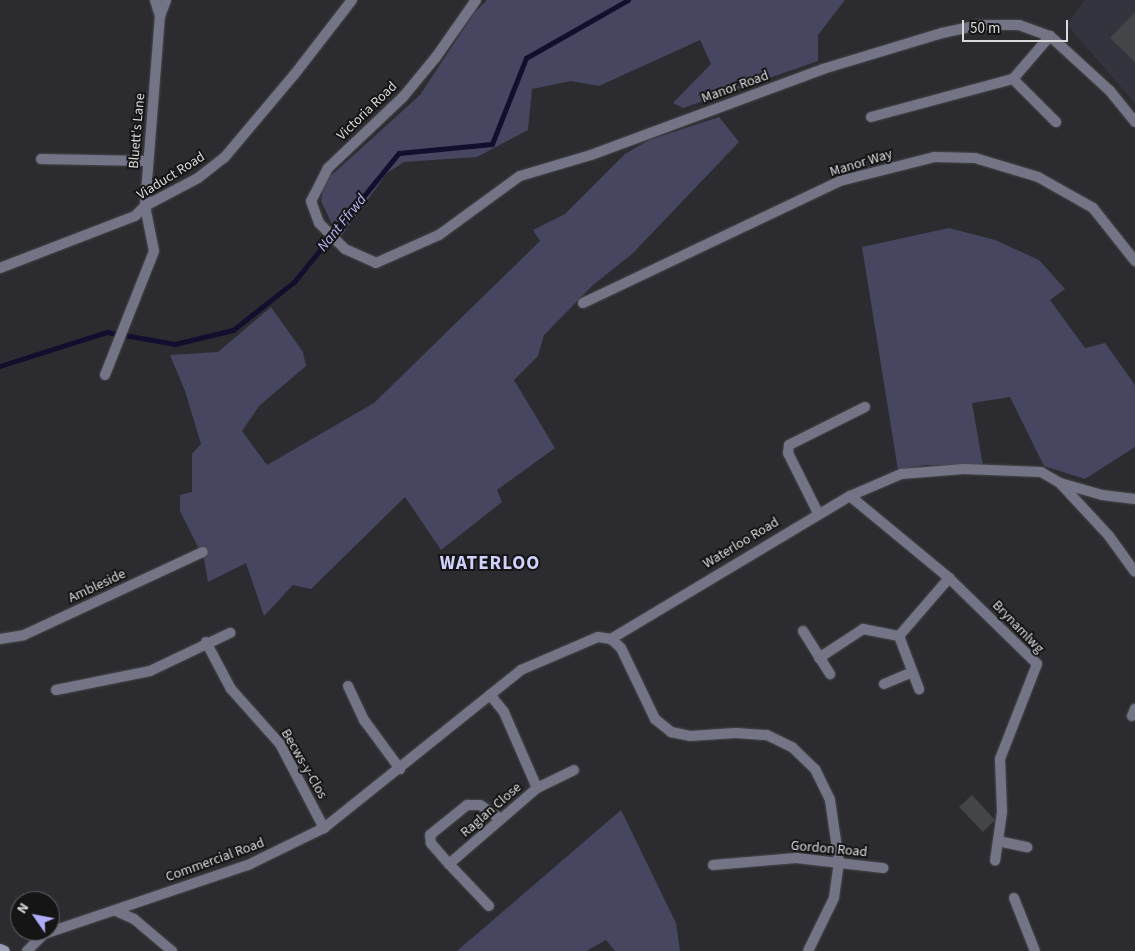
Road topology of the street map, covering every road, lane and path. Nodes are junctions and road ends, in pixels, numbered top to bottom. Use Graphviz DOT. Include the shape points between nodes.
graph roads {
  1 [pos="155,0"];
  2 [pos="166,0"];
  3 [pos="352,0"];
  4 [pos="476,0"];
  5 [pos="160,16"];
  6 [pos="1050,36"];
  7 [pos="1013,79"];
  8 [pos="871,117"];
  9 [pos="1056,122"];
  10 [pos="1135,122"];
  11 [pos="41,159"];
  12 [pos="148,161"];
  13 [pos="145,206"];
  14 [pos="339,243"];
  15 [pos="1135,261"];
  16 [pos="0,268"];
  17 [pos="583,303"];
  18 [pos="105,375"];
  19 [pos="865,407"];
  20 [pos="1060,484"];
  21 [pos="850,496"];
  22 [pos="1135,500"];
  23 [pos="818,513"];
  24 [pos="203,552"];
  25 [pos="1135,572"];
  26 [pos="949,578"];
  27 [pos="802,631"];
  28 [pos="230,632"];
  29 [pos="898,636"];
  30 [pos="0,639"];
  31 [pos="610,639"];
  32 [pos="206,642"];
  33 [pos="819,658"];
  34 [pos="912,672"];
  35 [pos="830,674"];
  36 [pos="884,684"];
  37 [pos="348,686"];
  38 [pos="919,689"];
  39 [pos="56,690"];
  40 [pos="490,695"];
  41 [pos="400,769"];
  42 [pos="574,770"];
  43 [pos="537,788"];
  44 [pos="501,819"];
  45 [pos="324,828"];
  46 [pos="998,842"];
  47 [pos="1027,847"];
  48 [pos="995,861"];
  49 [pos="840,862"];
  50 [pos="450,864"];
  51 [pos="713,865"];
  52 [pos="883,868"];
  53 [pos="1014,898"];
  54 [pos="489,906"];
  55 [pos="116,911"];
  56 [pos="0,949"];
  57 [pos="5,951"];
  58 [pos="27,951"];
  59 [pos="172,951"];
  60 [pos="808,951"];
  61 [pos="1035,951"];
  1 -- 5 [label="street"];
  2 -- 5 [label="street, Bluett's Lane"];
  3 -- 13 [label="street, Viaduct Road" via="224,158 198,178"];
  4 -- 14 [label="street, Victoria Road" via="403,97 328,168 311,201 320,223"];
  5 -- 12 [label="street, Bluett's Lane"];
  6 -- 7 [label="street"];
  6 -- 10 [label="street, Manor Road" via="1110,91"];
  6 -- 14 [label="street, Manor Road" via="1019,25 980,25 942,33 823,69 591,155 520,176 439,235 376,263"];
  7 -- 8 [label="street"];
  7 -- 9 [label="street"];
  11 -- 12 [label="street"];
  12 -- 13 [label="street, Bluett's Lane"];
  13 -- 16 [label="street, Viaduct Road" via="135,216"];
  13 -- 18 [label="street, Bluett's Lane" via="154,251"];
  15 -- 17 [label="street, Manor Way" via="1093,208 1038,177 975,158 934,157 840,181"];
  19 -- 23 [label="street" via="789,445 788,453"];
  20 -- 21 [label="street, Waterloo Road" via="1040,472 964,469 901,474"];
  20 -- 22 [label="street, Waterloo Road"];
  20 -- 25 [label="street" via="1108,536"];
  21 -- 23 [label="street, Waterloo Road"];
  21 -- 26 [label="street, Brynamlwg"];
  23 -- 31 [label="street, Waterloo Road"];
  24 -- 30 [label="street, Ambleside" via="24,635"];
  26 -- 29 [label="street"];
  26 -- 46 [label="street, Brynamlwg" via="1037,664 1000,759 1002,812"];
  27 -- 33 [label="street"];
  28 -- 32 [label="street"];
  29 -- 33 [label="street" via="864,630"];
  29 -- 34 [label="street"];
  31 -- 40 [label="street, Waterloo Road" via="598,637 521,670"];
  31 -- 49 [label="street" via="620,648 655,719 671,732 690,736 766,735 792,747 815,769 830,800"];
  32 -- 39 [label="street" via="150,671"];
  32 -- 45 [label="street, Becws-y-Clos" via="231,689 280,744"];
  33 -- 35 [label="street"];
  34 -- 36 [label="street"];
  34 -- 38 [label="street"];
  37 -- 41 [label="street" via="364,720"];
  40 -- 41 [label="street, Waterloo Road"];
  40 -- 43 [label="street, Raglan Close" via="504,712"];
  41 -- 45 [label="street, Commercial Road"];
  42 -- 43 [label="street"];
  43 -- 44 [label="street, Raglan Close"];
  44 -- 50 [label="street, Raglan Close"];
  44 -- 50 [label="street" via="480,805 467,805 430,835 431,843"];
  45 -- 55 [label="street, Commercial Road" via="248,865"];
  46 -- 47 [label="street"];
  46 -- 48 [label="street, Brynamlwg"];
  49 -- 51 [label="street, Gordon Road" via="796,858"];
  49 -- 52 [label="street, Gordon Road"];
  49 -- 60 [label="street" via="834,898"];
  50 -- 54 [label="street"];
  53 -- 61 [label="street"];
  55 -- 58 [label="street, Commercial Road" via="44,934"];
  55 -- 59 [label="street" via="134,919"];
  56 -- 57 [label="main road"];
}
